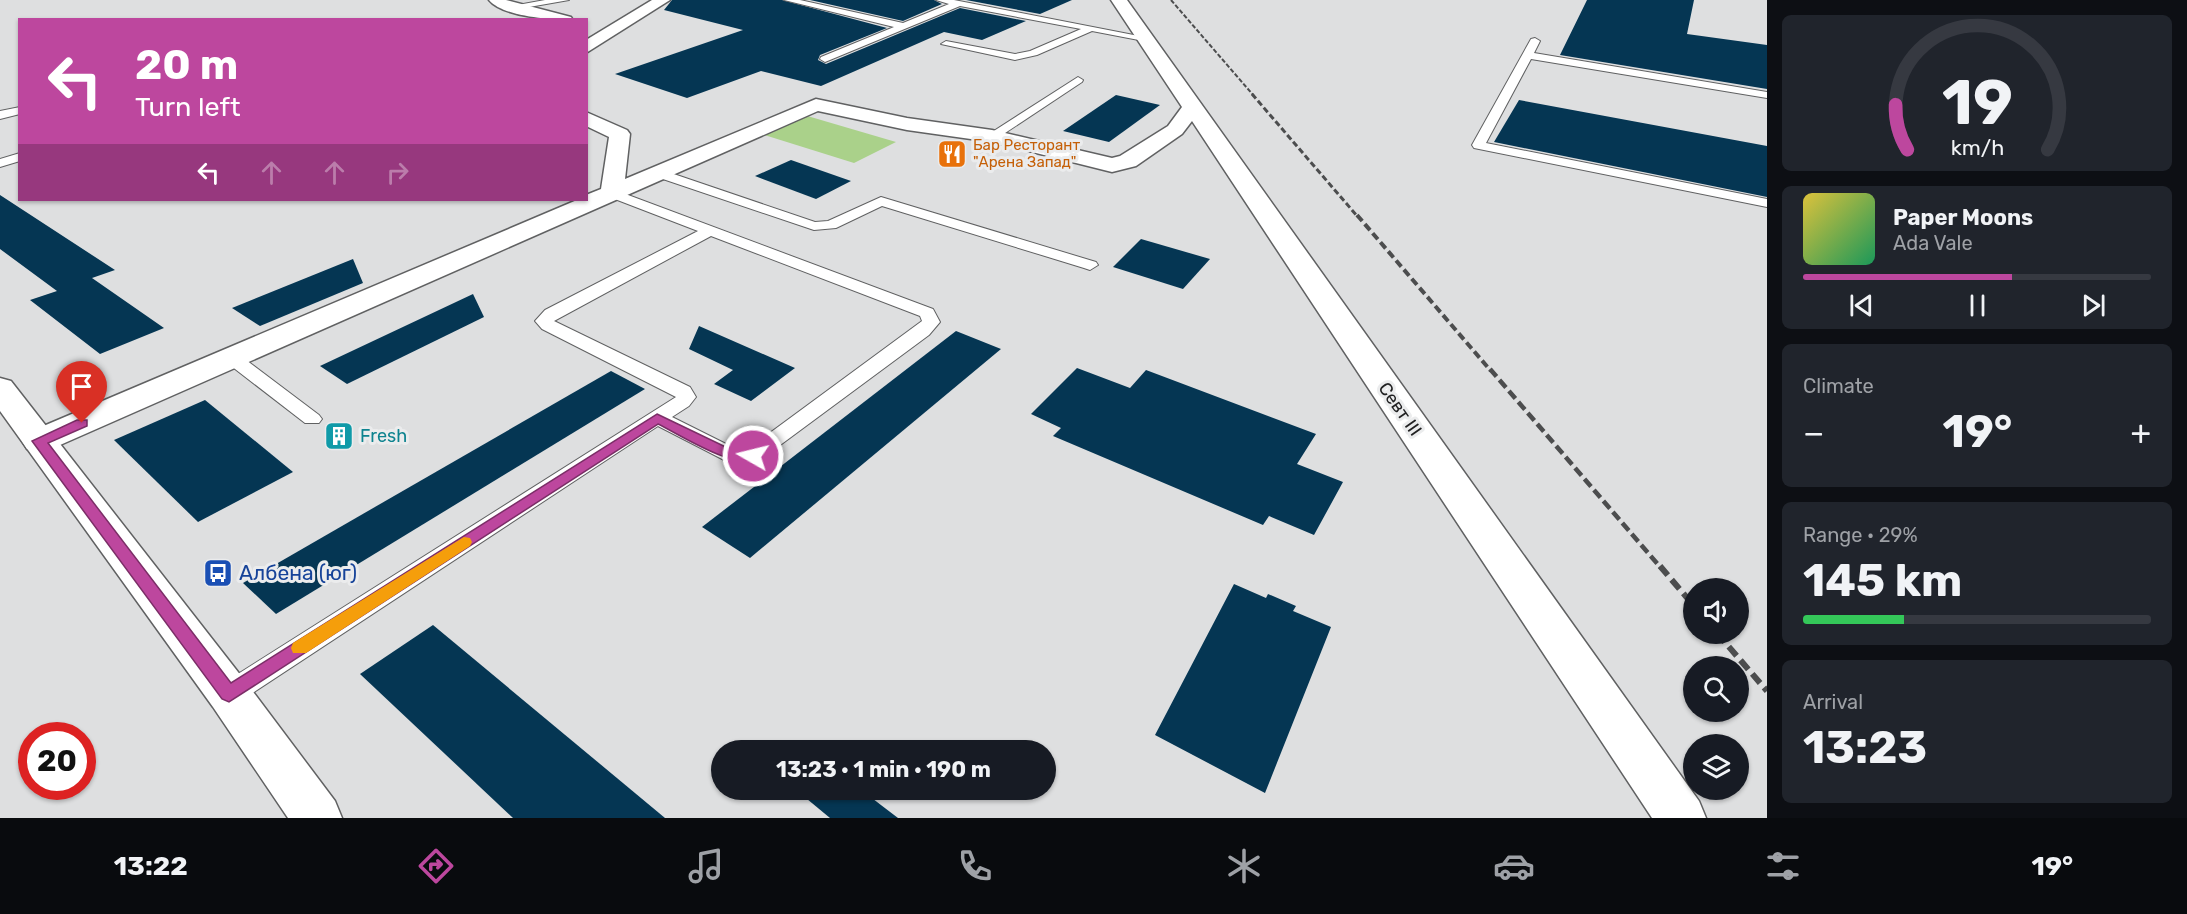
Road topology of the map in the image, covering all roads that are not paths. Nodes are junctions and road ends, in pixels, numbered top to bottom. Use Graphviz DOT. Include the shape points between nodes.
graph roads {
  1 [pos="497,0"];
  2 [pos="565,0"];
  3 [pos="662,0"];
  4 [pos="788,0"];
  5 [pos="940,0"];
  6 [pos="1119,0"];
  7 [pos="958,4"];
  8 [pos="512,6"];
  9 [pos="557,18"];
  10 [pos="903,26"];
  11 [pos="588,27"];
  12 [pos="1089,29"];
  13 [pos="600,37"];
  14 [pos="1144,38"];
  15 [pos="1534,41"];
  16 [pos="946,44"];
  17 [pos="588,46"];
  18 [pos="1527,55"];
  19 [pos="825,59"];
  20 [pos="1078,80"];
  21 [pos="1767,95"];
  22 [pos="1192,107"];
  23 [pos="18,110"];
  24 [pos="0,115"];
  25 [pos="588,119"];
  26 [pos="992,136"];
  27 [pos="18,158"];
  28 [pos="0,163"];
  29 [pos="659,173"];
  30 [pos="612,193"];
  31 [pos="1767,203"];
  32 [pos="709,231"];
  33 [pos="1090,265"];
  34 [pos="232,358"];
  35 [pos="0,388"];
  36 [pos="657,418"];
  37 [pos="312,419"];
  38 [pos="39,441"];
  39 [pos="229,694"];
  40 [pos="317,818"];
  41 [pos="1681,818"];
  1 -- 8 [label="street"];
  2 -- 8 [label="lane"];
  3 -- 13 [label="street"];
  4 -- 10 [label="lane"];
  5 -- 7 [label="lane"];
  6 -- 14 [label="street, Севт III"];
  7 -- 10 [label="lane"];
  7 -- 12 [label="lane"];
  8 -- 9 [label="street"];
  10 -- 19 [label="lane"];
  11 -- 13 [label="street"];
  12 -- 14 [label="lane"];
  12 -- 16 [label="lane" via="1015,57"];
  13 -- 17 [label="street"];
  14 -- 22 [label="street, Севт III"];
  15 -- 18 [label="lane"];
  18 -- 21 [label="lane"];
  18 -- 31 [label="lane" via="1478,145"];
  20 -- 26 [label="lane"];
  22 -- 26 [label="street" via="1175,130 1128,161 1112,165"];
  22 -- 41 [label="street, Севт III"];
  23 -- 24 [label="lane"];
  25 -- 30 [label="street" via="620,134"];
  26 -- 29 [label="street" via="816,105"];
  27 -- 28 [label="lane"];
  29 -- 30 [label="street"];
  29 -- 33 [label="lane" via="814,226 831,225 881,201"];
  30 -- 32 [label="lane"];
  30 -- 34 [label="street"];
  32 -- 36 [label="lane" via="544,321 683,391 686,397 682,402"];
  32 -- 36 [label="lane" via="927,313 931,322 753,456 733,456"];
  34 -- 37 [label="lane"];
  34 -- 38 [label="street"];
  35 -- 38 [label="street"];
  36 -- 39 [label="lane"];
  38 -- 39 [label="street"];
  39 -- 40 [label="street"];
}
